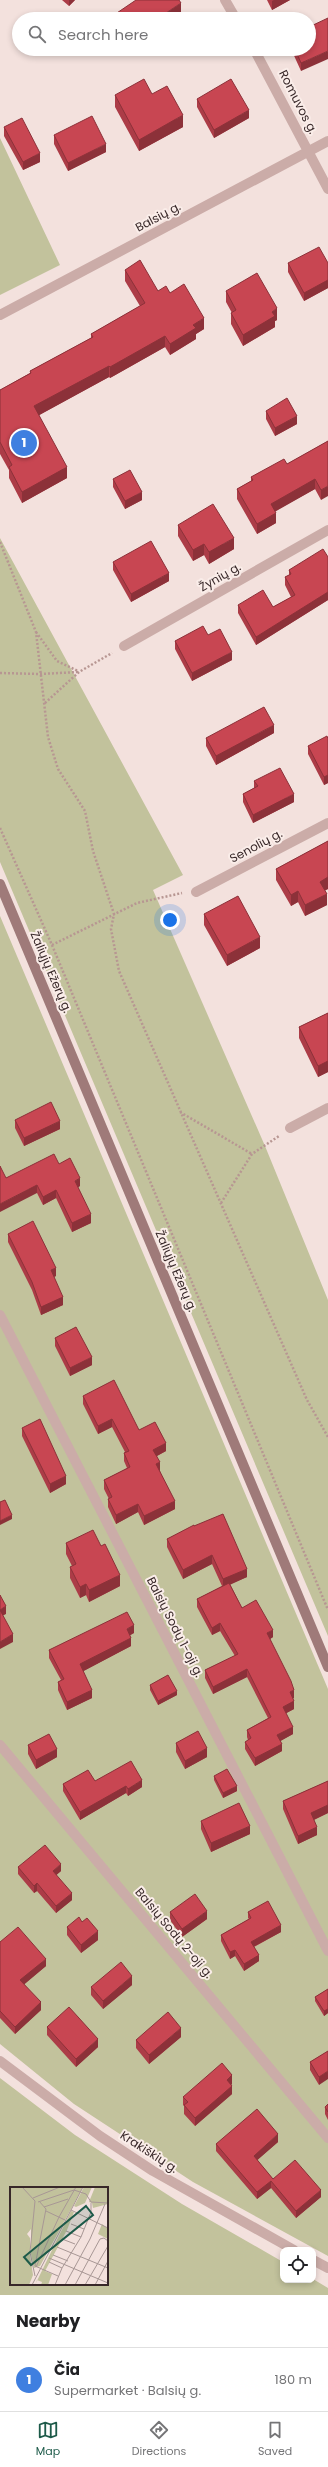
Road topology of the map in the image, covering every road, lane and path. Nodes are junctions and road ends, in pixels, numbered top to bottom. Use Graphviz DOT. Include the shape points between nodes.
graph roads {
  1 [pos="225,0"];
  2 [pos="232,12"];
  3 [pos="258,56"];
  4 [pos="328,141"];
  5 [pos="309,151"];
  6 [pos="328,189"];
  7 [pos="0,315"];
  8 [pos="328,530"];
  9 [pos="0,542"];
  10 [pos="36,632"];
  11 [pos="124,646"];
  12 [pos="0,672"];
  13 [pos="78,672"];
  14 [pos="41,674"];
  15 [pos="44,704"];
  16 [pos="328,822"];
  17 [pos="0,828"];
  18 [pos="0,884"];
  19 [pos="196,892"];
  20 [pos="114,914"];
  21 [pos="52,945"];
  22 [pos="328,1108"];
  23 [pos="180,1112"];
  24 [pos="290,1128"];
  25 [pos="252,1154"];
  26 [pos="220,1204"];
  27 [pos="0,1315"];
  28 [pos="328,1437"];
  29 [pos="328,1610"];
  30 [pos="328,1667"];
  31 [pos="0,1745"];
  32 [pos="328,1951"];
  33 [pos="0,2061"];
  34 [pos="328,2138"];
  35 [pos="289,2247"];
  36 [pos="316,2262"];
  37 [pos="328,2268"];
  1 -- 2 [label="street"];
  3 -- 5 [label="street, Romuvos g."];
  4 -- 5 [label="street, Balsių g."];
  5 -- 6 [label="street, Romuvos g."];
  5 -- 7 [label="street, Balsių g."];
  8 -- 11 [label="street, Žynių g."];
  9 -- 10 [label="path"];
  10 -- 13 [label="path" via="58,661"];
  10 -- 14 [label="path"];
  11 -- 13 [label="path"];
  12 -- 14 [label="path"];
  13 -- 14 [label="path"];
  13 -- 15 [label="path"];
  14 -- 15 [label="path"];
  15 -- 20 [label="path" via="48,737 58,769 85,811 93,852"];
  16 -- 19 [label="street, Senolių g."];
  17 -- 21 [label="path"];
  18 -- 30 [label="main road, Žaliųjų Ežerų g."];
  19 -- 20 [label="path" via="173,893 137,903"];
  20 -- 21 [label="path"];
  20 -- 23 [label="path" via="111,929 119,971"];
  21 -- 29 [label="path"];
  22 -- 24 [label="street"];
  23 -- 25 [label="path"];
  23 -- 26 [label="path"];
  24 -- 25 [label="path"];
  25 -- 26 [label="path"];
  26 -- 28 [label="path" via="306,1400"];
  27 -- 32 [label="street, Balsių Sodų 1-oji g."];
  31 -- 34 [label="street, Balsių Sodų 2-oji g."];
  33 -- 35 [label="street, Krakiškių g." via="153,2172"];
  36 -- 37 [label="street"];
}
